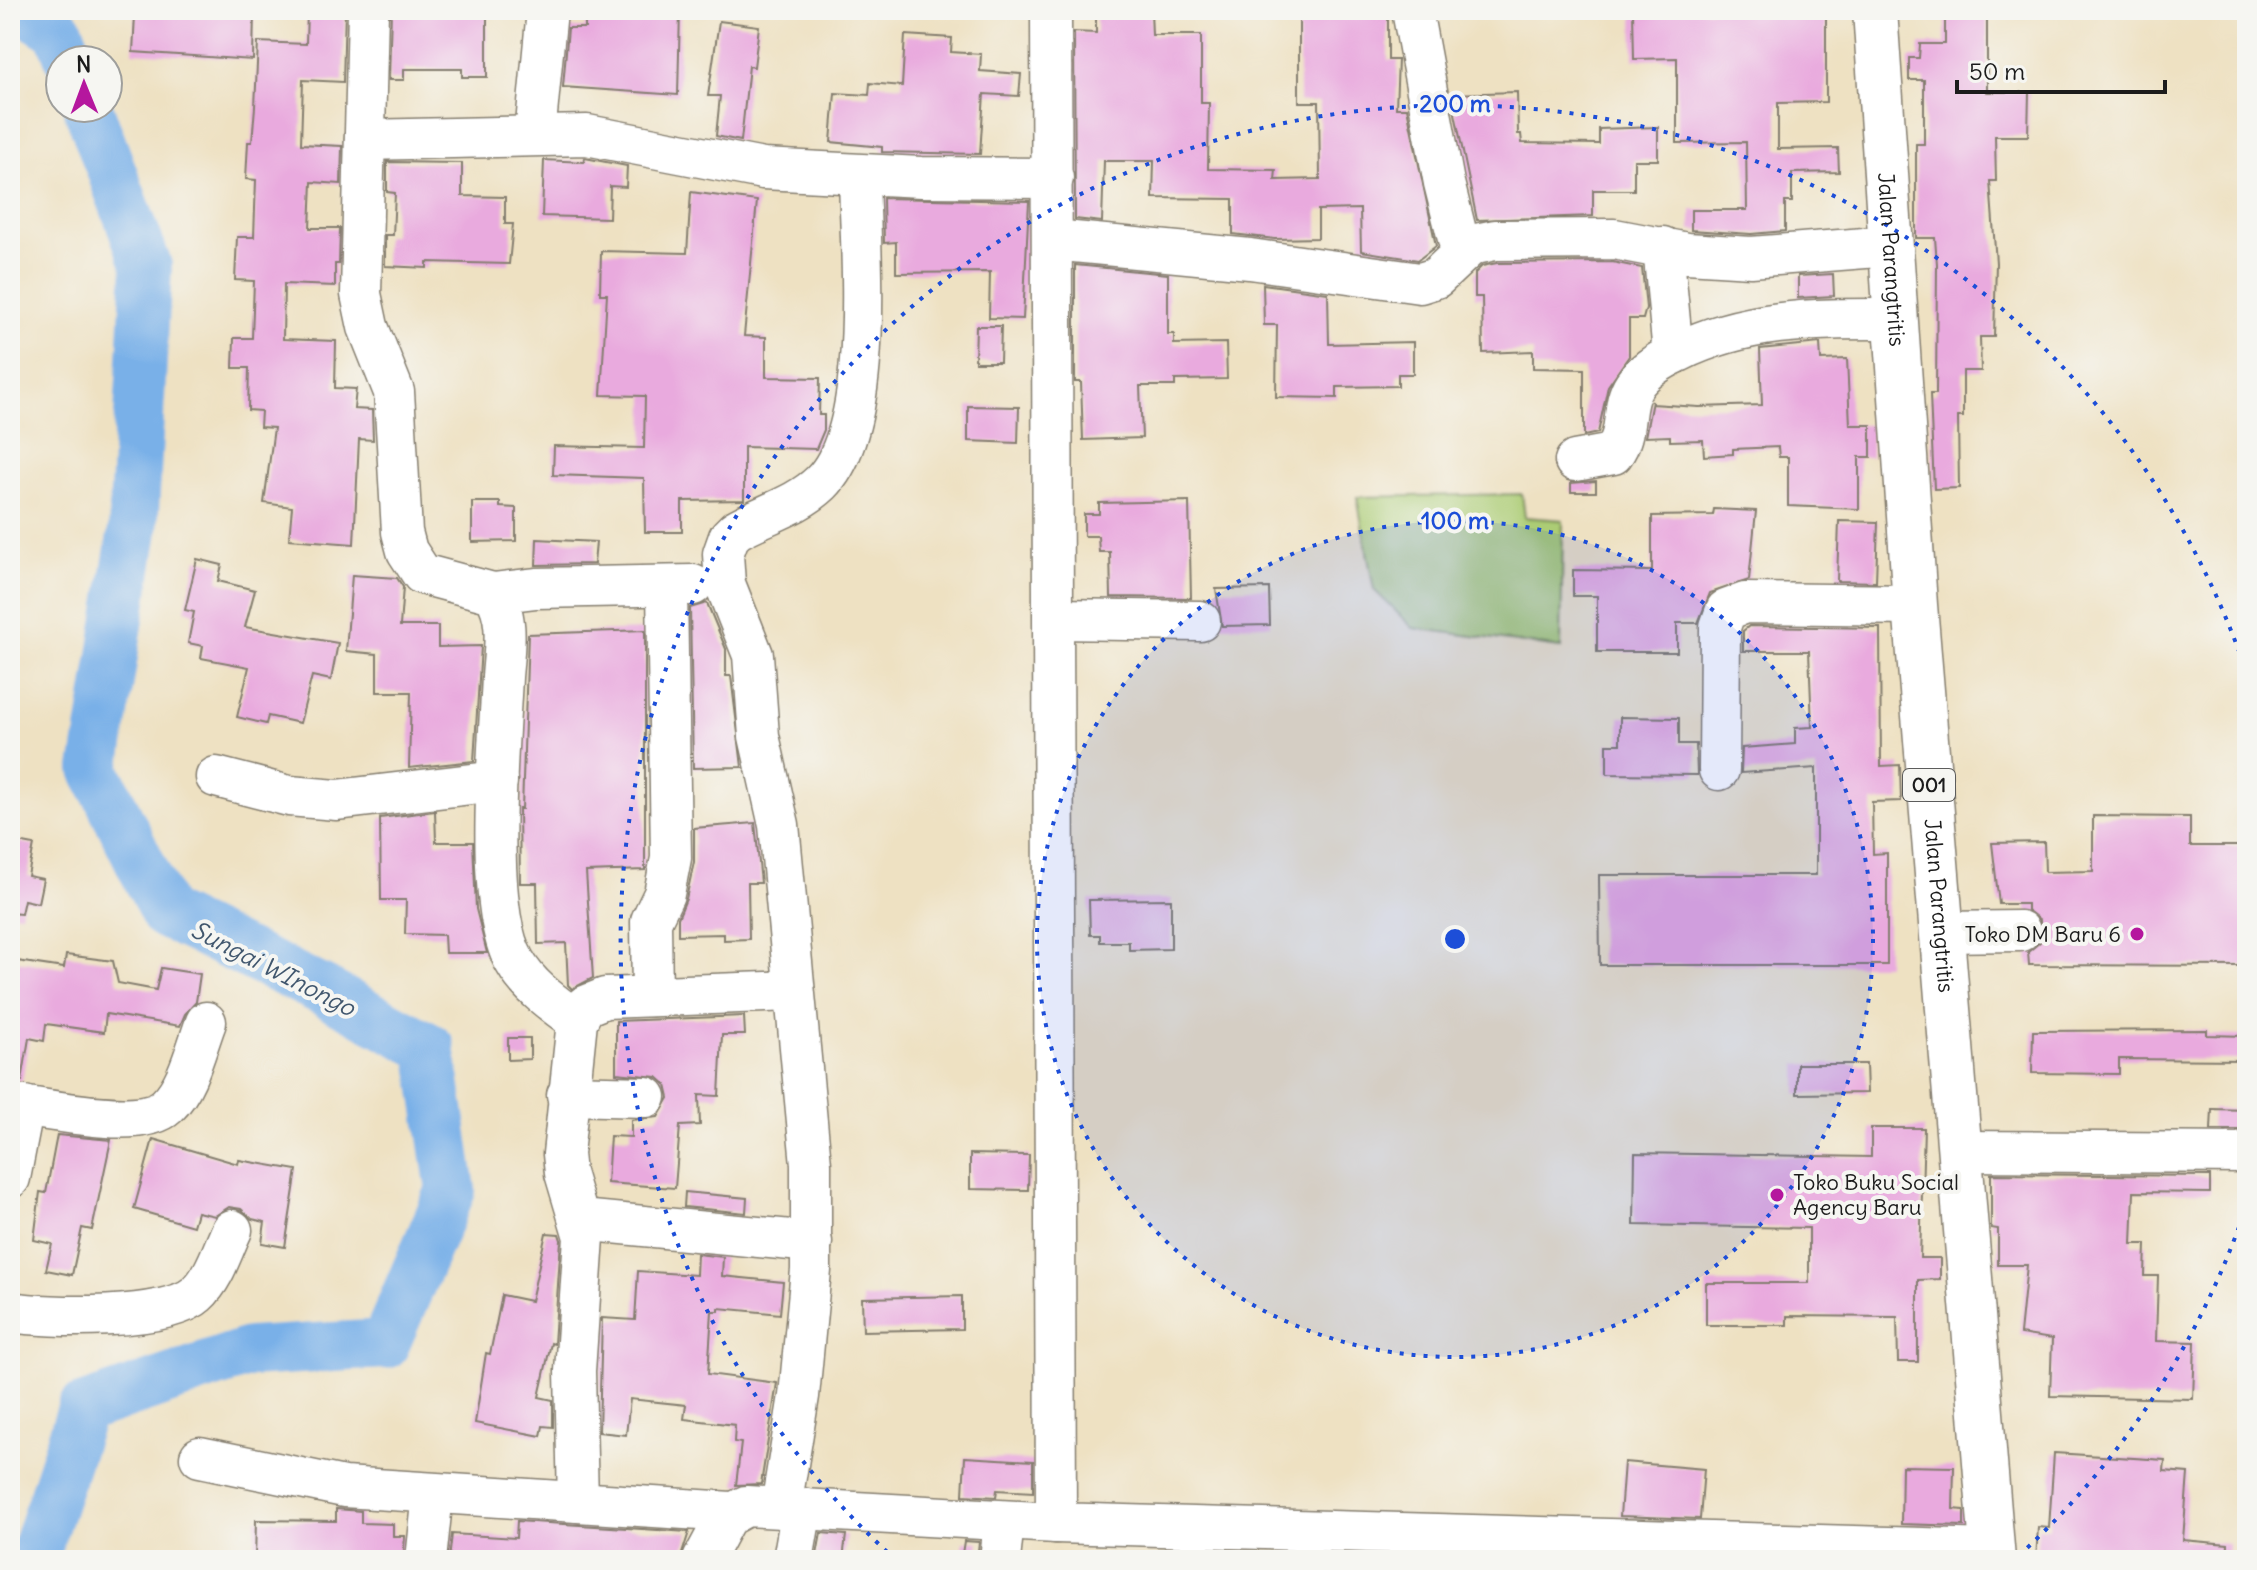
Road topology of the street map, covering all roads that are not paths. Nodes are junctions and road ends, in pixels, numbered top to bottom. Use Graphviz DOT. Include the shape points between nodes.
graph roads {
  1 [pos="368,10"];
  2 [pos="547,10"];
  3 [pos="1051,10"];
  4 [pos="1412,10"];
  5 [pos="1875,10"];
  6 [pos="535,135"];
  7 [pos="365,140"];
  8 [pos="859,175"];
  9 [pos="1053,178"];
  10 [pos="1053,240"];
  11 [pos="1890,246"];
  12 [pos="1663,247"];
  13 [pos="1461,251"];
  14 [pos="1896,319"];
  15 [pos="1673,354"];
  16 [pos="1575,461"];
  17 [pos="725,584"];
  18 [pos="667,586"];
  19 [pos="493,593"];
  20 [pos="1915,605"];
  21 [pos="1055,619"];
  22 [pos="1200,621"];
  23 [pos="1719,770"];
  24 [pos="216,777"];
  25 [pos="497,781"];
  26 [pos="2020,931"];
  27 [pos="1941,932"];
  28 [pos="794,991"];
  29 [pos="652,996"];
  30 [pos="577,1021"];
  31 [pos="206,1022"];
  32 [pos="567,1095"];
  33 [pos="646,1097"];
  34 [pos="17,1105"];
  35 [pos="1960,1151"];
  36 [pos="2247,1153"];
  37 [pos="10,1178"];
  38 [pos="581,1220"];
  39 [pos="232,1230"];
  40 [pos="812,1242"];
  41 [pos="10,1312"];
  42 [pos="200,1457"];
  43 [pos="433,1494"];
  44 [pos="578,1502"];
  45 [pos="792,1508"];
  46 [pos="731,1512"];
  47 [pos="1004,1521"];
  48 [pos="1056,1523"];
  49 [pos="1203,1544"];
  50 [pos="1288,1545"];
  51 [pos="1528,1548"];
  52 [pos="1993,1555"];
  53 [pos="426,1560"];
  54 [pos="703,1560"];
  55 [pos="793,1560"];
  56 [pos="1000,1560"];
  1 -- 7 [label="street"];
  2 -- 6 [label="street"];
  3 -- 9 [label="street"];
  4 -- 13 [label="street"];
  5 -- 11 [label="main road, Jalan Parangtritis / 001"];
  6 -- 7 [label="street"];
  6 -- 8 [label="street" via="587,135 763,169"];
  7 -- 19 [label="street" via="361,294 394,392 407,551 422,574"];
  8 -- 9 [label="street"];
  8 -- 17 [label="street" via="859,363 849,430 833,467 809,494 729,537 723,554"];
  9 -- 10 [label="street"];
  10 -- 13 [label="street" via="1250,259 1412,283 1436,278"];
  10 -- 21 [label="street"];
  11 -- 12 [label="street" via="1751,257"];
  11 -- 14 [label="main road, Jalan Parangtritis / 001"];
  12 -- 13 [label="street" via="1564,238 1495,240"];
  12 -- 15 [label="street"];
  14 -- 15 [label="street" via="1758,324 1708,337"];
  14 -- 20 [label="main road, Jalan Parangtritis / 001"];
  15 -- 16 [label="street" via="1634,384 1624,435 1613,454"];
  17 -- 18 [label="street"];
  17 -- 28 [label="street" via="753,655 759,736 783,856"];
  18 -- 19 [label="street"];
  18 -- 29 [label="street" via="671,858 664,894 651,921"];
  19 -- 25 [label="street" via="503,614"];
  20 -- 23 [label="street" via="1745,603 1726,610 1720,627"];
  20 -- 27 [label="main road, Jalan Parangtritis / 001"];
  21 -- 22 [label="street"];
  21 -- 48 [label="street"];
  24 -- 25 [label="street" via="289,796 337,800"];
  25 -- 30 [label="street" via="498,895 507,946 530,982"];
  26 -- 27 [label="street"];
  27 -- 35 [label="main road, Jalan Parangtritis / 001"];
  28 -- 29 [label="street"];
  28 -- 40 [label="street" via="808,1125"];
  29 -- 30 [label="street" via="593,1000"];
  30 -- 32 [label="street"];
  31 -- 34 [label="street" via="181,1086 157,1113 125,1118"];
  32 -- 33 [label="street"];
  32 -- 38 [label="street" via="565,1173"];
  34 -- 37 [label="street"];
  35 -- 36 [label="street"];
  35 -- 52 [label="main road, Jalan Parangtritis / 001"];
  38 -- 40 [label="street"];
  38 -- 44 [label="street" via="584,1253 575,1371"];
  39 -- 41 [label="street" via="210,1276 186,1303 87,1316"];
  40 -- 45 [label="street"];
  42 -- 43 [label="street" via="344,1487"];
  43 -- 44 [label="street"];
  43 -- 53 [label="street"];
  44 -- 46 [label="street"];
  45 -- 46 [label="street" via="746,1506"];
  45 -- 47 [label="street"];
  45 -- 55 [label="street"];
  46 -- 54 [label="street"];
  47 -- 48 [label="street"];
  47 -- 56 [label="street"];
  48 -- 49 [label="street"];
  49 -- 50 [label="street"];
  50 -- 51 [label="street"];
  51 -- 52 [label="street"];
}
